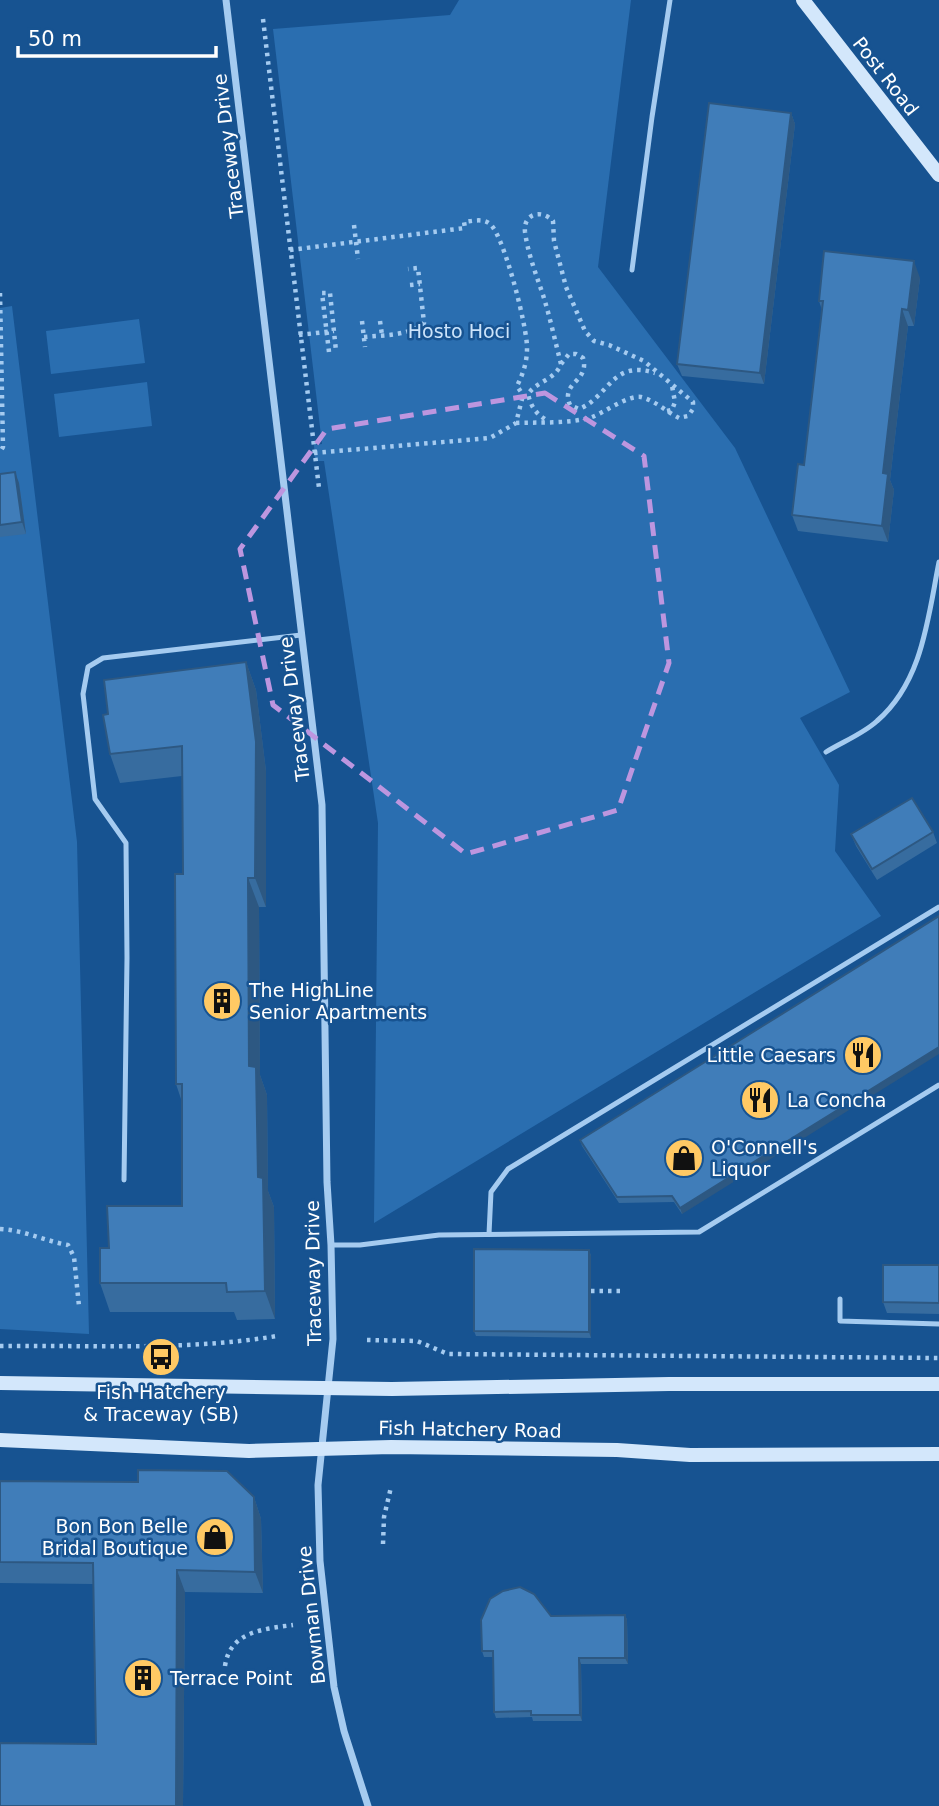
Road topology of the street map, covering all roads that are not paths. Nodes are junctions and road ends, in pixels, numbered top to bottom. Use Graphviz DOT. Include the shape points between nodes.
graph roads {
  1 [pos="226,0"];
  2 [pos="670,0"];
  3 [pos="803,0"];
  4 [pos="939,176"];
  5 [pos="632,270"];
  6 [pos="939,562"];
  7 [pos="301,635"];
  8 [pos="826,752"];
  9 [pos="939,906"];
  10 [pos="939,1085"];
  11 [pos="124,1180"];
  12 [pos="489,1234"];
  13 [pos="331,1245"];
  14 [pos="841,1299"];
  15 [pos="939,1324"];
  16 [pos="0,1383"];
  17 [pos="939,1384"];
  18 [pos="328,1387"];
  19 [pos="325,1417"];
  20 [pos="0,1440"];
  21 [pos="939,1446"];
  22 [pos="322,1448"];
  23 [pos="898,1454"];
  24 [pos="939,1454"];
  25 [pos="368,1806"];
  1 -- 7 [label="street, Traceway Drive"];
  2 -- 5 [label="lane"];
  3 -- 4 [label="main road, Post Road"];
  6 -- 8 [label="lane" via="920,655 898,697 877,722"];
  7 -- 11 [label="lane" via="103,658 88,667 83,694 95,799 126,843"];
  7 -- 13 [label="street, Traceway Drive" via="321,804"];
  9 -- 12 [label="lane" via="508,1168 491,1192"];
  10 -- 12 [label="lane" via="699,1232"];
  12 -- 13 [label="lane"];
  13 -- 18 [label="street, Traceway Drive" via="333,1339"];
  14 -- 15 [label="lane" via="840,1321"];
  16 -- 18 [label="main road, Fish Hatchery Road"];
  17 -- 18 [label="main road, Fish Hatchery Road"];
  18 -- 19 [label="street, Traceway Drive"];
  19 -- 22 [label="street, Bowman Drive"];
  20 -- 22 [label="main road, Fish Hatchery Road" via="249,1451"];
  21 -- 23 [label="main road"];
  22 -- 23 [label="main road, Fish Hatchery Road"];
  22 -- 25 [label="street, Bowman Drive" via="320,1562 334,1687"];
  23 -- 24 [label="main road, Fish Hatchery Road"];
}
